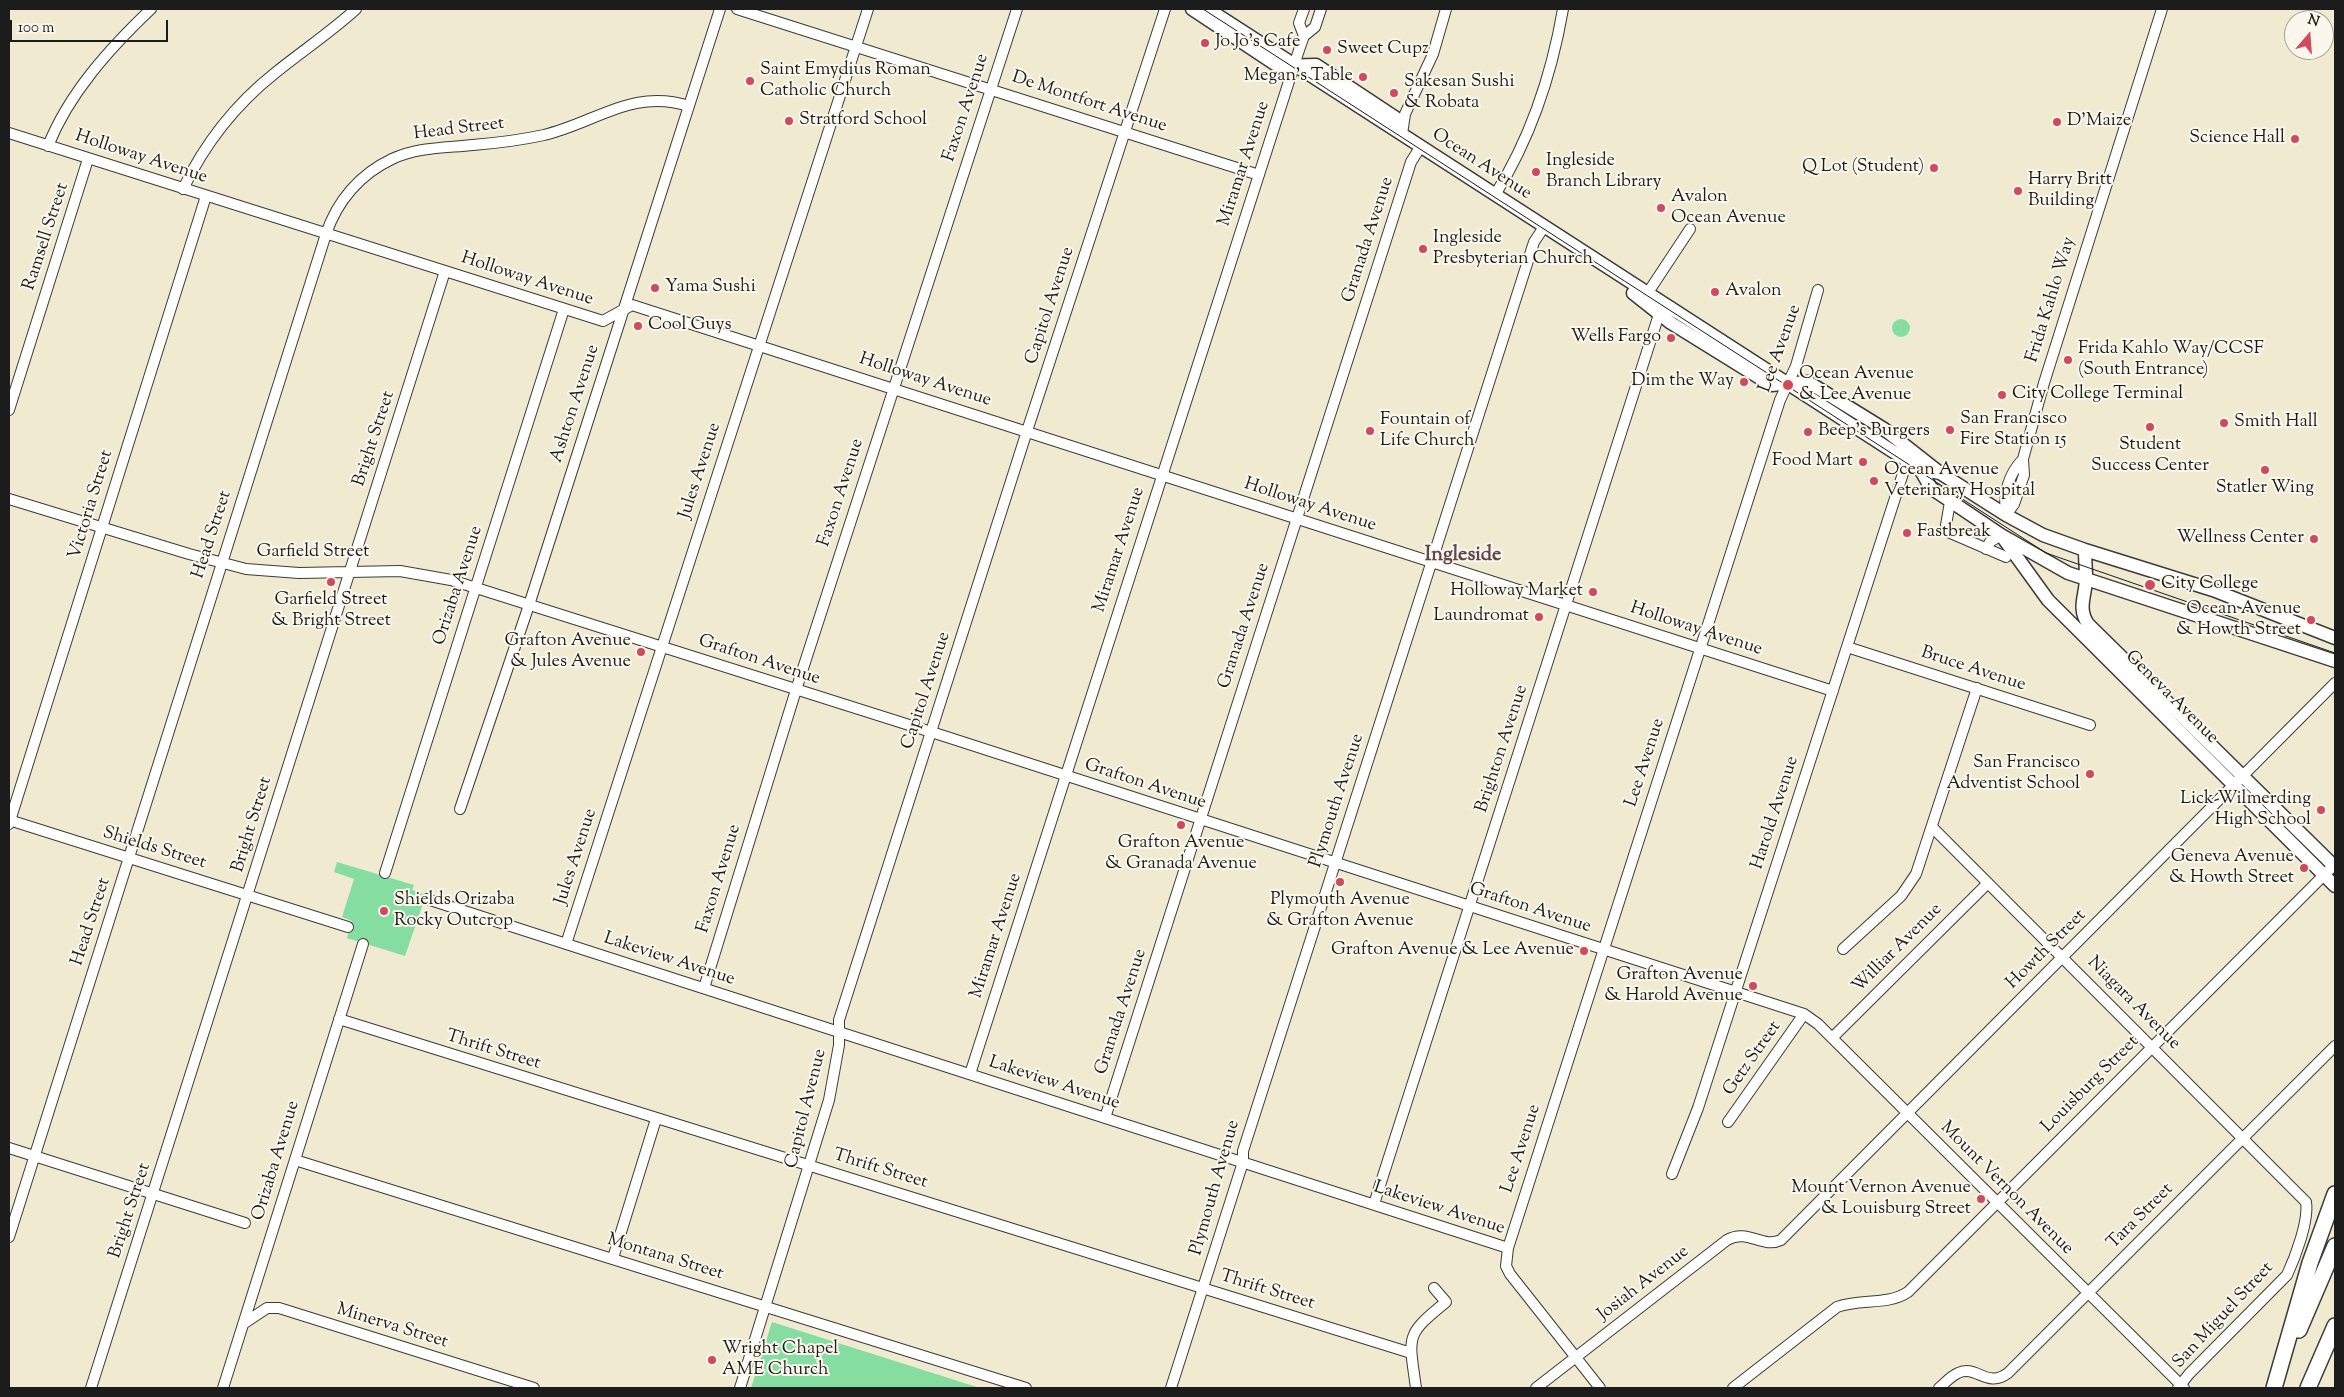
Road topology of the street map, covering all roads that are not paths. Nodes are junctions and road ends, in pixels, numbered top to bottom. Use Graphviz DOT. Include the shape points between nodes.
graph roads {
  1 [pos="150,9"];
  2 [pos="356,9"];
  3 [pos="720,9"];
  4 [pos="738,9"];
  5 [pos="868,9"];
  6 [pos="1016,9"];
  7 [pos="1166,9"];
  8 [pos="1192,9"];
  9 [pos="1208,9"];
  10 [pos="1304,9"];
  11 [pos="1321,9"];
  12 [pos="1446,9"];
  13 [pos="1563,9"];
  14 [pos="2162,9"];
  15 [pos="1304,36"];
  16 [pos="856,46"];
  17 [pos="1294,64"];
  18 [pos="991,89"];
  19 [pos="689,106"];
  20 [pos="1125,132"];
  21 [pos="9,133"];
  22 [pos="1402,134"];
  23 [pos="48,146"];
  24 [pos="1421,146"];
  25 [pos="88,158"];
  26 [pos="1259,174"];
  27 [pos="184,189"];
  28 [pos="1495,195"];
  29 [pos="206,196"];
  30 [pos="1544,227"];
  31 [pos="1690,229"];
  32 [pos="326,234"];
  33 [pos="445,271"];
  34 [pos="1616,274"];
  35 [pos="1818,290"];
  36 [pos="1648,294"];
  37 [pos="564,309"];
  38 [pos="623,309"];
  39 [pos="1661,309"];
  40 [pos="758,345"];
  41 [pos="1787,384"];
  42 [pos="893,388"];
  43 [pos="9,410"];
  44 [pos="1027,431"];
  45 [pos="1907,460"];
  46 [pos="1920,470"];
  47 [pos="1940,473"];
  48 [pos="1161,474"];
  49 [pos="9,499"];
  50 [pos="1950,502"];
  51 [pos="1297,520"];
  52 [pos="2004,524"];
  53 [pos="102,528"];
  54 [pos="1986,549"];
  55 [pos="2085,550"];
  56 [pos="2006,558"];
  57 [pos="1432,563"];
  58 [pos="221,564"];
  59 [pos="350,570"];
  60 [pos="2086,580"];
  61 [pos="475,588"];
  62 [pos="529,605"];
  63 [pos="1566,606"];
  64 [pos="2335,638"];
  65 [pos="662,646"];
  66 [pos="1847,646"];
  67 [pos="1700,648"];
  68 [pos="2335,661"];
  69 [pos="2335,683"];
  70 [pos="1976,688"];
  71 [pos="796,690"];
  72 [pos="1833,690"];
  73 [pos="2090,725"];
  74 [pos="931,732"];
  75 [pos="1065,776"];
  76 [pos="2243,776"];
  77 [pos="2234,785"];
  78 [pos="460,809"];
  79 [pos="1200,820"];
  80 [pos="9,822"];
  81 [pos="1932,827"];
  82 [pos="129,858"];
  83 [pos="1335,864"];
  84 [pos="2335,866"];
  85 [pos="386,873"];
  86 [pos="2324,875"];
  87 [pos="1988,883"];
  88 [pos="2335,886"];
  89 [pos="248,895"];
  90 [pos="427,899"];
  91 [pos="1470,907"];
  92 [pos="348,927"];
  93 [pos="363,944"];
  94 [pos="566,944"];
  95 [pos="1843,949"];
  96 [pos="1603,950"];
  97 [pos="2062,957"];
  98 [pos="704,988"];
  99 [pos="1735,992"];
  100 [pos="1804,1014"];
  101 [pos="339,1019"];
  102 [pos="838,1032"];
  103 [pos="1832,1038"];
  104 [pos="2335,1046"];
  105 [pos="2152,1047"];
  106 [pos="970,1074"];
  107 [pos="1907,1113"];
  108 [pos="1105,1118"];
  109 [pos="656,1119"];
  110 [pos="1728,1122"];
  111 [pos="2243,1138"];
  112 [pos="9,1148"];
  113 [pos="35,1156"];
  114 [pos="295,1160"];
  115 [pos="1243,1162"];
  116 [pos="810,1165"];
  117 [pos="1672,1174"];
  118 [pos="154,1194"];
  119 [pos="2335,1194"];
  120 [pos="1996,1203"];
  121 [pos="1374,1204"];
  122 [pos="2307,1206"];
  123 [pos="245,1223"];
  124 [pos="9,1237"];
  125 [pos="1781,1240"];
  126 [pos="2335,1246"];
  127 [pos="1508,1248"];
  128 [pos="613,1258"];
  129 [pos="1203,1288"];
  130 [pos="1434,1288"];
  131 [pos="2088,1294"];
  132 [pos="766,1306"];
  133 [pos="243,1324"];
  134 [pos="2335,1326"];
  135 [pos="2335,1344"];
  136 [pos="1411,1353"];
  137 [pos="1576,1357"];
  138 [pos="2181,1387"];
  139 [pos="91,1388"];
  140 [pos="223,1388"];
  141 [pos="534,1388"];
  142 [pos="740,1388"];
  143 [pos="1026,1388"];
  144 [pos="1171,1388"];
  145 [pos="1416,1388"];
  146 [pos="1536,1388"];
  147 [pos="1600,1388"];
  148 [pos="1733,1388"];
  149 [pos="1939,1388"];
  150 [pos="2274,1388"];
  151 [pos="2309,1388"];
  1 -- 23 [label="street" via="84,84 59,122"];
  2 -- 27 [label="street" via="245,100 207,146"];
  3 -- 19 [label="street, Ashton Avenue"];
  4 -- 16 [label="street, De Montfort Avenue"];
  5 -- 16 [label="street, Jules Avenue"];
  6 -- 18 [label="street, Faxon Avenue"];
  7 -- 20 [label="street, Capitol Avenue"];
  8 -- 17 [label="main road, Ocean Avenue" via="1278,66"];
  9 -- 17 [label="main road, Ocean Avenue"];
  10 -- 15 [label="street, Miramar Avenue" via="1300,23"];
  11 -- 15 [label="street, Miramar Avenue" via="1315,28"];
  12 -- 22 [label="street" via="1431,60 1405,114"];
  13 -- 28 [label="street" via="1550,68 1534,114"];
  14 -- 52 [label="street, Frida Kahlo Way" via="2044,383 2025,454 2012,470 2004,498"];
  15 -- 17 [label="street, Miramar Avenue"];
  16 -- 18 [label="street, De Montfort Avenue"];
  16 -- 40 [label="street, Jules Avenue"];
  17 -- 22 [label="main road, Ocean Avenue" via="1316,65 1329,73 1396,118"];
  17 -- 26 [label="street, Miramar Avenue"];
  18 -- 20 [label="street, De Montfort Avenue"];
  18 -- 42 [label="street, Faxon Avenue"];
  19 -- 32 [label="street, Head Street" via="666,101 636,102 544,135 407,152 374,168 360,181 338,206"];
  19 -- 38 [label="street, Ashton Avenue"];
  20 -- 26 [label="street, De Montfort Avenue"];
  20 -- 44 [label="street, Capitol Avenue"];
  21 -- 23 [label="street, Holloway Avenue"];
  22 -- 24 [label="main road, Ocean Avenue"];
  23 -- 25 [label="street, Holloway Avenue"];
  24 -- 28 [label="main road, Ocean Avenue"];
  24 -- 51 [label="street, Granada Avenue" via="1410,165"];
  25 -- 27 [label="street, Holloway Avenue"];
  25 -- 43 [label="street, Ramsell Street"];
  26 -- 48 [label="street, Miramar Avenue"];
  27 -- 29 [label="street, Holloway Avenue"];
  28 -- 30 [label="main road, Ocean Avenue"];
  29 -- 32 [label="street, Holloway Avenue"];
  29 -- 53 [label="street, Victoria Street"];
  30 -- 34 [label="main road, Ocean Avenue"];
  30 -- 57 [label="street, Plymouth Avenue" via="1534,242"];
  31 -- 36 [label="street"];
  32 -- 33 [label="street, Holloway Avenue"];
  32 -- 58 [label="street, Head Street"];
  33 -- 37 [label="street, Holloway Avenue"];
  33 -- 59 [label="street, Bright Street"];
  34 -- 36 [label="main road, Ocean Avenue"];
  34 -- 39 [label="main road, Ocean Avenue" via="1635,296"];
  35 -- 41 [label="street, Lee Avenue" via="1796,366"];
  36 -- 39 [label="main road, Ocean Avenue"];
  37 -- 38 [label="street, Holloway Avenue" via="603,321"];
  37 -- 61 [label="street, Orizaba Avenue"];
  38 -- 40 [label="street, Holloway Avenue" via="632,305"];
  38 -- 62 [label="street, Ashton Avenue"];
  39 -- 41 [label="main road, Ocean Avenue"];
  39 -- 63 [label="street, Brighton Avenue"];
  40 -- 42 [label="street, Holloway Avenue"];
  40 -- 65 [label="street, Jules Avenue"];
  41 -- 45 [label="main road, Ocean Avenue"];
  41 -- 47 [label="main road, Ocean Avenue" via="1808,382 1884,429"];
  41 -- 67 [label="street, Lee Avenue"];
  42 -- 44 [label="street, Holloway Avenue"];
  42 -- 71 [label="street, Faxon Avenue"];
  44 -- 48 [label="street, Holloway Avenue"];
  44 -- 74 [label="street, Capitol Avenue"];
  45 -- 46 [label="main road, Ocean Avenue"];
  45 -- 66 [label="street, Harold Avenue"];
  46 -- 47 [label="main road, Ocean Avenue"];
  46 -- 50 [label="main road, Ocean Avenue" via="1931,488"];
  47 -- 52 [label="main road, Ocean Avenue"];
  48 -- 51 [label="street, Holloway Avenue"];
  48 -- 75 [label="street, Miramar Avenue"];
  49 -- 53 [label="street, Garfield Street"];
  50 -- 52 [label="main road, Ocean Avenue"];
  50 -- 54 [label="street" via="1948,532"];
  51 -- 57 [label="street, Holloway Avenue"];
  51 -- 79 [label="street, Granada Avenue"];
  52 -- 54 [label="street"];
  52 -- 55 [label="main road, Ocean Avenue"];
  52 -- 60 [label="main road, Ocean Avenue" via="2054,566"];
  52 -- 77 [label="main road, Geneva Avenue" via="2048,600"];
  53 -- 58 [label="street, Garfield Street"];
  53 -- 80 [label="street, Victoria Street"];
  54 -- 56 [label="street"];
  55 -- 60 [label="main road, Geneva Avenue"];
  55 -- 64 [label="main road, Ocean Avenue" via="2213,590"];
  57 -- 63 [label="street, Holloway Avenue"];
  57 -- 83 [label="street, Plymouth Avenue"];
  58 -- 59 [label="street, Garfield Street" via="274,572"];
  58 -- 82 [label="street, Head Street"];
  59 -- 61 [label="street, Garfield Street" via="426,574"];
  59 -- 89 [label="street, Bright Street"];
  60 -- 68 [label="main road, Ocean Avenue"];
  60 -- 76 [label="main road, Geneva Avenue" via="2082,609 2088,624"];
  61 -- 62 [label="street, Grafton Avenue"];
  61 -- 85 [label="street, Orizaba Avenue"];
  62 -- 65 [label="street, Grafton Avenue"];
  62 -- 78 [label="street, Ashton Avenue"];
  63 -- 67 [label="street, Holloway Avenue"];
  63 -- 91 [label="street, Brighton Avenue"];
  65 -- 71 [label="street, Grafton Avenue"];
  65 -- 94 [label="street, Jules Avenue"];
  66 -- 70 [label="street, Bruce Avenue"];
  66 -- 72 [label="street, Harold Avenue"];
  67 -- 72 [label="street, Holloway Avenue"];
  67 -- 96 [label="street, Lee Avenue"];
  69 -- 76 [label="street, Howth Street"];
  70 -- 73 [label="street, Bruce Avenue"];
  70 -- 81 [label="street"];
  71 -- 74 [label="street, Grafton Avenue"];
  71 -- 98 [label="street, Faxon Avenue"];
  72 -- 99 [label="street, Harold Avenue"];
  74 -- 75 [label="street, Grafton Avenue"];
  74 -- 102 [label="street, Capitol Avenue" via="842,1010"];
  75 -- 79 [label="street, Grafton Avenue"];
  75 -- 106 [label="street, Miramar Avenue"];
  76 -- 77 [label="street, Howth Street"];
  76 -- 84 [label="main road, Geneva Avenue"];
  77 -- 86 [label="main road, Geneva Avenue"];
  77 -- 97 [label="street, Howth Street"];
  79 -- 83 [label="street, Grafton Avenue"];
  79 -- 108 [label="street, Granada Avenue"];
  80 -- 82 [label="street, Shields Street"];
  81 -- 87 [label="street, Niagara Avenue"];
  81 -- 95 [label="street" via="1909,886"];
  82 -- 89 [label="street, Shields Street"];
  82 -- 113 [label="street, Head Street"];
  83 -- 91 [label="street, Grafton Avenue"];
  83 -- 115 [label="street, Plymouth Avenue" via="1243,1151"];
  84 -- 86 [label="street, Louisburg Street"];
  86 -- 88 [label="main road, Geneva Avenue"];
  86 -- 105 [label="street, Louisburg Street"];
  87 -- 97 [label="street, Niagara Avenue"];
  87 -- 103 [label="street, Williar Avenue"];
  89 -- 92 [label="street, Shields Street"];
  89 -- 118 [label="street, Bright Street"];
  90 -- 94 [label="street, Lakeview Avenue"];
  91 -- 96 [label="street, Grafton Avenue"];
  91 -- 121 [label="street, Brighton Avenue"];
  93 -- 101 [label="street, Orizaba Avenue"];
  94 -- 98 [label="street, Lakeview Avenue"];
  96 -- 99 [label="street, Grafton Avenue"];
  96 -- 127 [label="street, Lee Avenue"];
  97 -- 105 [label="street, Niagara Avenue"];
  97 -- 107 [label="street, Howth Street"];
  98 -- 102 [label="street, Lakeview Avenue"];
  99 -- 100 [label="street, Grafton Avenue"];
  99 -- 117 [label="street, Harold Avenue" via="1698,1108"];
  100 -- 103 [label="street, Mount Vernon Avenue"];
  100 -- 110 [label="street, Getz Street"];
  101 -- 109 [label="street, Thrift Street"];
  101 -- 114 [label="street, Orizaba Avenue"];
  102 -- 106 [label="street, Lakeview Avenue"];
  102 -- 116 [label="street, Capitol Avenue" via="839,1045 829,1100"];
  103 -- 107 [label="street, Mount Vernon Avenue"];
  104 -- 111 [label="street, Tara Street"];
  105 -- 111 [label="street, Niagara Avenue"];
  105 -- 120 [label="street, Louisburg Street"];
  106 -- 108 [label="street, Lakeview Avenue"];
  107 -- 120 [label="street, Mount Vernon Avenue"];
  107 -- 125 [label="street, Howth Street"];
  108 -- 115 [label="street, Lakeview Avenue"];
  109 -- 116 [label="street, Thrift Street"];
  109 -- 128 [label="street"];
  111 -- 122 [label="street, Niagara Avenue" via="2303,1198"];
  111 -- 131 [label="street, Tara Street"];
  112 -- 113 [label="street"];
  113 -- 118 [label="street"];
  113 -- 124 [label="street, Head Street"];
  114 -- 128 [label="street, Montana Street"];
  114 -- 133 [label="street, Orizaba Avenue"];
  115 -- 121 [label="street, Lakeview Avenue"];
  115 -- 129 [label="street, Plymouth Avenue"];
  116 -- 129 [label="street, Thrift Street"];
  116 -- 132 [label="street, Capitol Avenue"];
  118 -- 123 [label="street"];
  118 -- 139 [label="street, Bright Street"];
  119 -- 150 [label="highway" via="2306,1276"];
  120 -- 131 [label="street, Mount Vernon Avenue"];
  120 -- 148 [label="street, Louisburg Street" via="1904,1294 1890,1300 1858,1301 1837,1307"];
  121 -- 127 [label="street, Lakeview Avenue"];
  122 -- 138 [label="street, San Miguel Street" via="2287,1275"];
  125 -- 137 [label="street, Josiah Avenue" via="1775,1243 1735,1235"];
  126 -- 150 [label="highway"];
  127 -- 137 [label="street, Lakeview Avenue" via="1506,1266 1510,1274"];
  128 -- 132 [label="street, Montana Street"];
  129 -- 136 [label="street, Thrift Street"];
  129 -- 144 [label="street, Plymouth Avenue"];
  130 -- 136 [label="street" via="1446,1302 1414,1331"];
  131 -- 138 [label="street, Mount Vernon Avenue"];
  131 -- 149 [label="street, Tara Street" via="2003,1377 1990,1380 1970,1372 1958,1373"];
  132 -- 142 [label="street, Capitol Avenue"];
  132 -- 143 [label="street, Montana Street"];
  133 -- 140 [label="street, Orizaba Avenue"];
  133 -- 141 [label="street, Minerva Street" via="267,1308 279,1308"];
  134 -- 151 [label="highway"];
  135 -- 151 [label="highway"];
  136 -- 145 [label="street"];
  137 -- 146 [label="street, Josiah Avenue"];
  137 -- 147 [label="street, Lakeview Avenue"];
}
